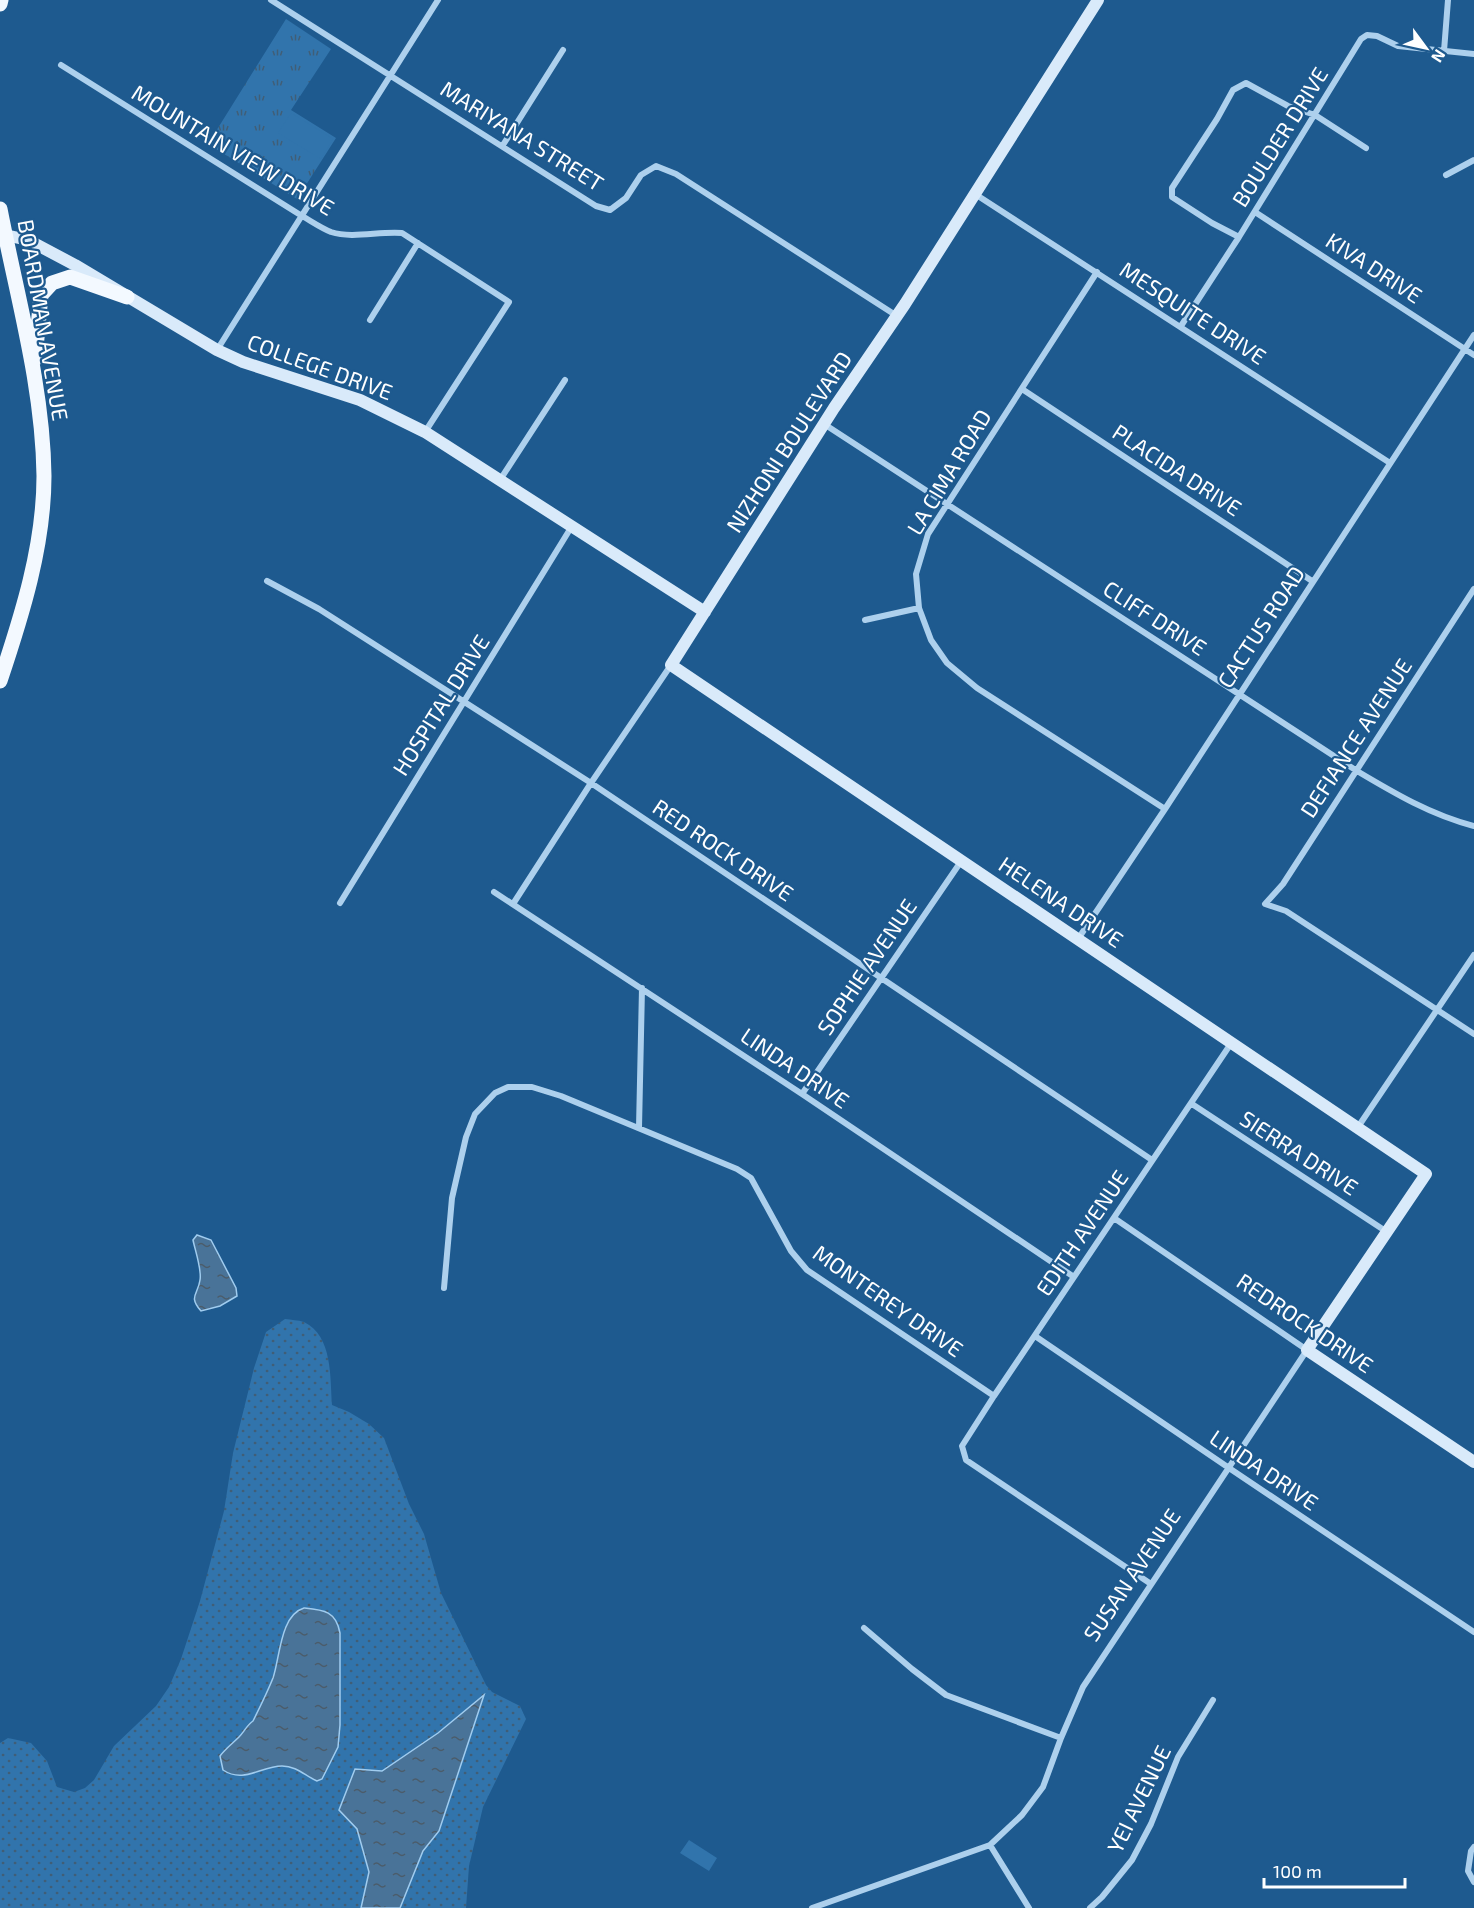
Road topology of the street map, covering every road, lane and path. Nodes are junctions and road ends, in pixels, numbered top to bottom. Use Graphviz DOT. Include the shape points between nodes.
graph roads {
  1 [pos="1,0"];
  2 [pos="271,0"];
  3 [pos="438,0"];
  4 [pos="1098,0"];
  5 [pos="1448,0"];
  6 [pos="0,4"];
  7 [pos="563,50"];
  8 [pos="1444,51"];
  9 [pos="1474,54"];
  10 [pos="61,65"];
  11 [pos="390,76"];
  12 [pos="1315,115"];
  13 [pos="503,145"];
  14 [pos="1366,148"];
  15 [pos="1474,160"];
  16 [pos="1446,175"];
  17 [pos="975,194"];
  18 [pos="0,209"];
  19 [pos="1255,212"];
  20 [pos="302,216"];
  21 [pos="2,234"];
  22 [pos="1239,237"];
  23 [pos="418,243"];
  24 [pos="1097,272"];
  25 [pos="127,297"];
  26 [pos="897,316"];
  27 [pos="370,320"];
  28 [pos="1181,326"];
  29 [pos="1474,335"];
  30 [pos="1464,349"];
  31 [pos="217,350"];
  32 [pos="1474,355"];
  33 [pos="34,377"];
  34 [pos="566,380"];
  35 [pos="1022,389"];
  36 [pos="824,424"];
  37 [pos="425,432"];
  38 [pos="1390,463"];
  39 [pos="500,480"];
  40 [pos="946,503"];
  41 [pos="573,526"];
  42 [pos="267,581"];
  43 [pos="1312,581"];
  44 [pos="1474,590"];
  45 [pos="918,608"];
  46 [pos="705,612"];
  47 [pos="865,620"];
  48 [pos="671,665"];
  49 [pos="0,681"];
  50 [pos="1239,694"];
  51 [pos="464,703"];
  52 [pos="1357,771"];
  53 [pos="591,783"];
  54 [pos="1165,809"];
  55 [pos="1474,826"];
  56 [pos="962,860"];
  57 [pos="494,892"];
  58 [pos="340,903"];
  59 [pos="513,904"];
  60 [pos="1078,939"];
  61 [pos="1474,955"];
  62 [pos="882,977"];
  63 [pos="642,988"];
  64 [pos="1438,1010"];
  65 [pos="1474,1034"];
  66 [pos="1232,1042"];
  67 [pos="802,1094"];
  68 [pos="1192,1104"];
  69 [pos="1358,1127"];
  70 [pos="639,1128"];
  71 [pos="1152,1160"];
  72 [pos="1426,1174"];
  73 [pos="1114,1218"];
  74 [pos="1387,1233"];
  75 [pos="1074,1277"];
  76 [pos="444,1288"];
  77 [pos="1035,1336"];
  78 [pos="1307,1350"];
  79 [pos="994,1396"];
  80 [pos="1474,1462"];
  81 [pos="1229,1468"];
  82 [pos="1151,1584"];
  83 [pos="864,1628"];
  84 [pos="1474,1632"];
  85 [pos="1213,1700"];
  86 [pos="1060,1738"];
  87 [pos="990,1845"];
  88 [pos="1473,1849"];
  89 [pos="1474,1882"];
  90 [pos="812,1908"];
  91 [pos="1029,1908"];
  92 [pos="1090,1908"];
  1 -- 6 [label="main road"];
  2 -- 11 [label="street, MARIYANA STREET"];
  3 -- 11 [label="street"];
  4 -- 17 [label="main road, NIZHONI BOULEVARD"];
  5 -- 8 [label="street"];
  7 -- 13 [label="street"];
  8 -- 9 [label="street"];
  8 -- 12 [label="street, BOULDER DRIVE" via="1398,46 1367,35"];
  10 -- 20 [label="street, MOUNTAIN VIEW DRIVE"];
  11 -- 13 [label="street, MARIYANA STREET"];
  11 -- 20 [label="street"];
  12 -- 14 [label="street"];
  12 -- 19 [label="street, BOULDER DRIVE"];
  12 -- 22 [label="street" via="1288,106 1246,83 1233,90 1189,160 1172,188 1172,197"];
  13 -- 26 [label="street, MARIYANA STREET" via="596,206 610,210 626,198 641,175 656,166 676,174"];
  15 -- 16 [label="street"];
  17 -- 24 [label="street, MESQUITE DRIVE"];
  17 -- 26 [label="main road, NIZHONI BOULEVARD"];
  18 -- 21 [label="main road, BOARDMAN AVENUE"];
  19 -- 22 [label="street, BOULDER DRIVE"];
  19 -- 30 [label="street, KIVA DRIVE"];
  20 -- 23 [label="street, MOUNTAIN VIEW DRIVE" via="331,232 402,233"];
  20 -- 31 [label="street"];
  21 -- 25 [label="main road, COLLEGE DRIVE" via="28,240"];
  21 -- 33 [label="main road, BOARDMAN AVENUE"];
  22 -- 28 [label="street, BOULDER DRIVE"];
  23 -- 27 [label="street"];
  23 -- 37 [label="street, MOUNTAIN VIEW DRIVE" via="509,302"];
  24 -- 28 [label="street, MESQUITE DRIVE"];
  24 -- 35 [label="street, LA CIMA ROAD"];
  25 -- 31 [label="main road, COLLEGE DRIVE"];
  25 -- 33 [label="main road" via="70,277 52,283 41,295"];
  26 -- 36 [label="main road, NIZHONI BOULEVARD"];
  28 -- 38 [label="street, MESQUITE DRIVE"];
  29 -- 30 [label="street, CACTUS ROAD"];
  30 -- 32 [label="street, KIVA DRIVE"];
  30 -- 38 [label="street, CACTUS ROAD"];
  31 -- 37 [label="main road, COLLEGE DRIVE" via="360,400"];
  33 -- 49 [label="main road, BOARDMAN AVENUE" via="44,477 38,547"];
  34 -- 39 [label="street"];
  35 -- 40 [label="street, LA CIMA ROAD"];
  35 -- 43 [label="street, PLACIDA DRIVE"];
  36 -- 40 [label="street, CLIFF DRIVE"];
  36 -- 46 [label="main road, NIZHONI BOULEVARD"];
  37 -- 39 [label="main road, COLLEGE DRIVE"];
  38 -- 43 [label="street, CACTUS ROAD"];
  39 -- 41 [label="main road, COLLEGE DRIVE"];
  40 -- 45 [label="street, LA CIMA ROAD" via="921,554 916,574"];
  40 -- 50 [label="street, CLIFF DRIVE"];
  41 -- 46 [label="main road, COLLEGE DRIVE"];
  41 -- 51 [label="street, HOSPITAL DRIVE"];
  42 -- 51 [label="street, RED ROCK DRIVE" via="319,609"];
  43 -- 50 [label="street, CACTUS ROAD"];
  44 -- 52 [label="street, DEFIANCE AVENUE"];
  45 -- 47 [label="street"];
  45 -- 54 [label="street, LA CIMA ROAD" via="931,640 947,663 977,688"];
  46 -- 48 [label="main road, NIZHONI BOULEVARD"];
  48 -- 53 [label="street, NIZHONI BOULEVARD"];
  48 -- 56 [label="main road, HELENA DRIVE"];
  50 -- 52 [label="street, CLIFF DRIVE"];
  50 -- 54 [label="street, CACTUS ROAD"];
  51 -- 53 [label="street, RED ROCK DRIVE"];
  51 -- 58 [label="street, HOSPITAL DRIVE"];
  52 -- 55 [label="street, CLIFF DRIVE" via="1417,805"];
  52 -- 64 [label="street, DEFIANCE AVENUE" via="1283,884 1265,904 1286,911"];
  53 -- 59 [label="street, NIZHONI BOULEVARD"];
  53 -- 62 [label="street, RED ROCK DRIVE"];
  54 -- 60 [label="street, CACTUS ROAD"];
  56 -- 60 [label="main road, HELENA DRIVE"];
  56 -- 62 [label="street, SOPHIE AVENUE"];
  57 -- 59 [label="street, LINDA DRIVE"];
  59 -- 63 [label="street, LINDA DRIVE"];
  60 -- 66 [label="main road, HELENA DRIVE"];
  61 -- 64 [label="street"];
  62 -- 67 [label="street, SOPHIE AVENUE"];
  62 -- 71 [label="street, RED ROCK DRIVE"];
  63 -- 67 [label="street, LINDA DRIVE"];
  63 -- 70 [label="street"];
  64 -- 65 [label="street"];
  64 -- 69 [label="street"];
  66 -- 68 [label="street, EDITH AVENUE"];
  66 -- 69 [label="main road, HELENA DRIVE"];
  67 -- 75 [label="street, LINDA DRIVE"];
  68 -- 71 [label="street, EDITH AVENUE"];
  68 -- 74 [label="street, SIERRA DRIVE"];
  69 -- 72 [label="main road, HELENA DRIVE"];
  70 -- 76 [label="street, MONTEREY DRIVE" via="532,1087 508,1087 495,1093 476,1114 466,1137 452,1198"];
  70 -- 79 [label="street, MONTEREY DRIVE" via="751,1178 791,1251 807,1270"];
  71 -- 73 [label="street, EDITH AVENUE"];
  72 -- 74 [label="main road, SUSAN AVENUE"];
  73 -- 75 [label="street, EDITH AVENUE"];
  73 -- 78 [label="street, REDROCK DRIVE"];
  74 -- 78 [label="main road, SUSAN AVENUE"];
  75 -- 77 [label="street, EDITH AVENUE"];
  77 -- 79 [label="street, EDITH AVENUE"];
  77 -- 81 [label="street, LINDA DRIVE"];
  78 -- 80 [label="main road, REDROCK DRIVE"];
  78 -- 81 [label="street, SUSAN AVENUE"];
  79 -- 82 [label="street, EDITH AVENUE" via="962,1446 966,1460"];
  81 -- 82 [label="street, SUSAN AVENUE"];
  81 -- 84 [label="street, LINDA DRIVE"];
  82 -- 86 [label="street, SUSAN AVENUE" via="1083,1687"];
  83 -- 86 [label="street" via="946,1695"];
  85 -- 92 [label="street, YEI AVENUE" via="1178,1756 1132,1860"];
  86 -- 87 [label="street, SUSAN AVENUE" via="1043,1787 1022,1815"];
  87 -- 90 [label="street, SUSAN AVENUE"];
  87 -- 91 [label="street"];
  88 -- 89 [label="street" via="1467,1871"];
}
